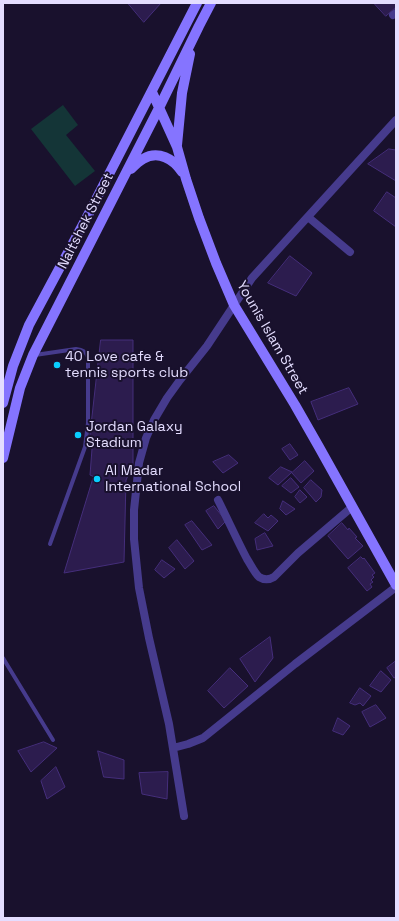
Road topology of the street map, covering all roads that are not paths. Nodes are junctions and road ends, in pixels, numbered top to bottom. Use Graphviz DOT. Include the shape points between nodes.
graph roads {
  1 [pos="197,3"];
  2 [pos="211,3"];
  3 [pos="193,38"];
  4 [pos="152,92"];
  5 [pos="159,108"];
  6 [pos="396,120"];
  7 [pos="177,146"];
  8 [pos="126,173"];
  9 [pos="186,179"];
  10 [pos="308,217"];
  11 [pos="350,252"];
  12 [pos="234,305"];
  13 [pos="33,355"];
  14 [pos="3,402"];
  15 [pos="3,458"];
  16 [pos="218,500"];
  17 [pos="352,507"];
  18 [pos="50,544"];
  19 [pos="396,586"];
  20 [pos="3,658"];
  21 [pos="53,740"];
  22 [pos="173,748"];
  23 [pos="184,816"];
  1 -- 4 [label="main road, Naltshek Street"];
  2 -- 3 [label="main road, Naltshek Street"];
  3 -- 5 [label="main road, Naltshek Street"];
  3 -- 7 [label="main road" via="182,93"];
  4 -- 5 [label="main road, Younis Islam Street"];
  4 -- 14 [label="main road, Naltshek Street" via="29,325 13,366"];
  5 -- 7 [label="main road, Younis Islam Street"];
  5 -- 8 [label="main road, Naltshek Street"];
  6 -- 10 [label="street"];
  7 -- 9 [label="main road, Younis Islam Street"];
  8 -- 9 [label="main road" via="145,157 162,156 173,161"];
  8 -- 13 [label="main road, Naltshek Street"];
  9 -- 12 [label="main road, Younis Islam Street"];
  10 -- 11 [label="street"];
  10 -- 12 [label="street" via="252,278"];
  12 -- 17 [label="main road, Younis Islam Street" via="302,417"];
  12 -- 22 [label="street" via="207,346 167,398 146,438 139,463 134,510 139,588"];
  13 -- 15 [label="main road, Naltshek Street" via="20,388"];
  13 -- 18 [label="lane" via="76,349 86,352 88,357 88,424 84,447"];
  16 -- 17 [label="street" via="254,571 265,580 274,577"];
  17 -- 19 [label="main road, Younis Islam Street"];
  19 -- 22 [label="street" via="203,738"];
  20 -- 21 [label="lane"];
  22 -- 23 [label="street"];
}
